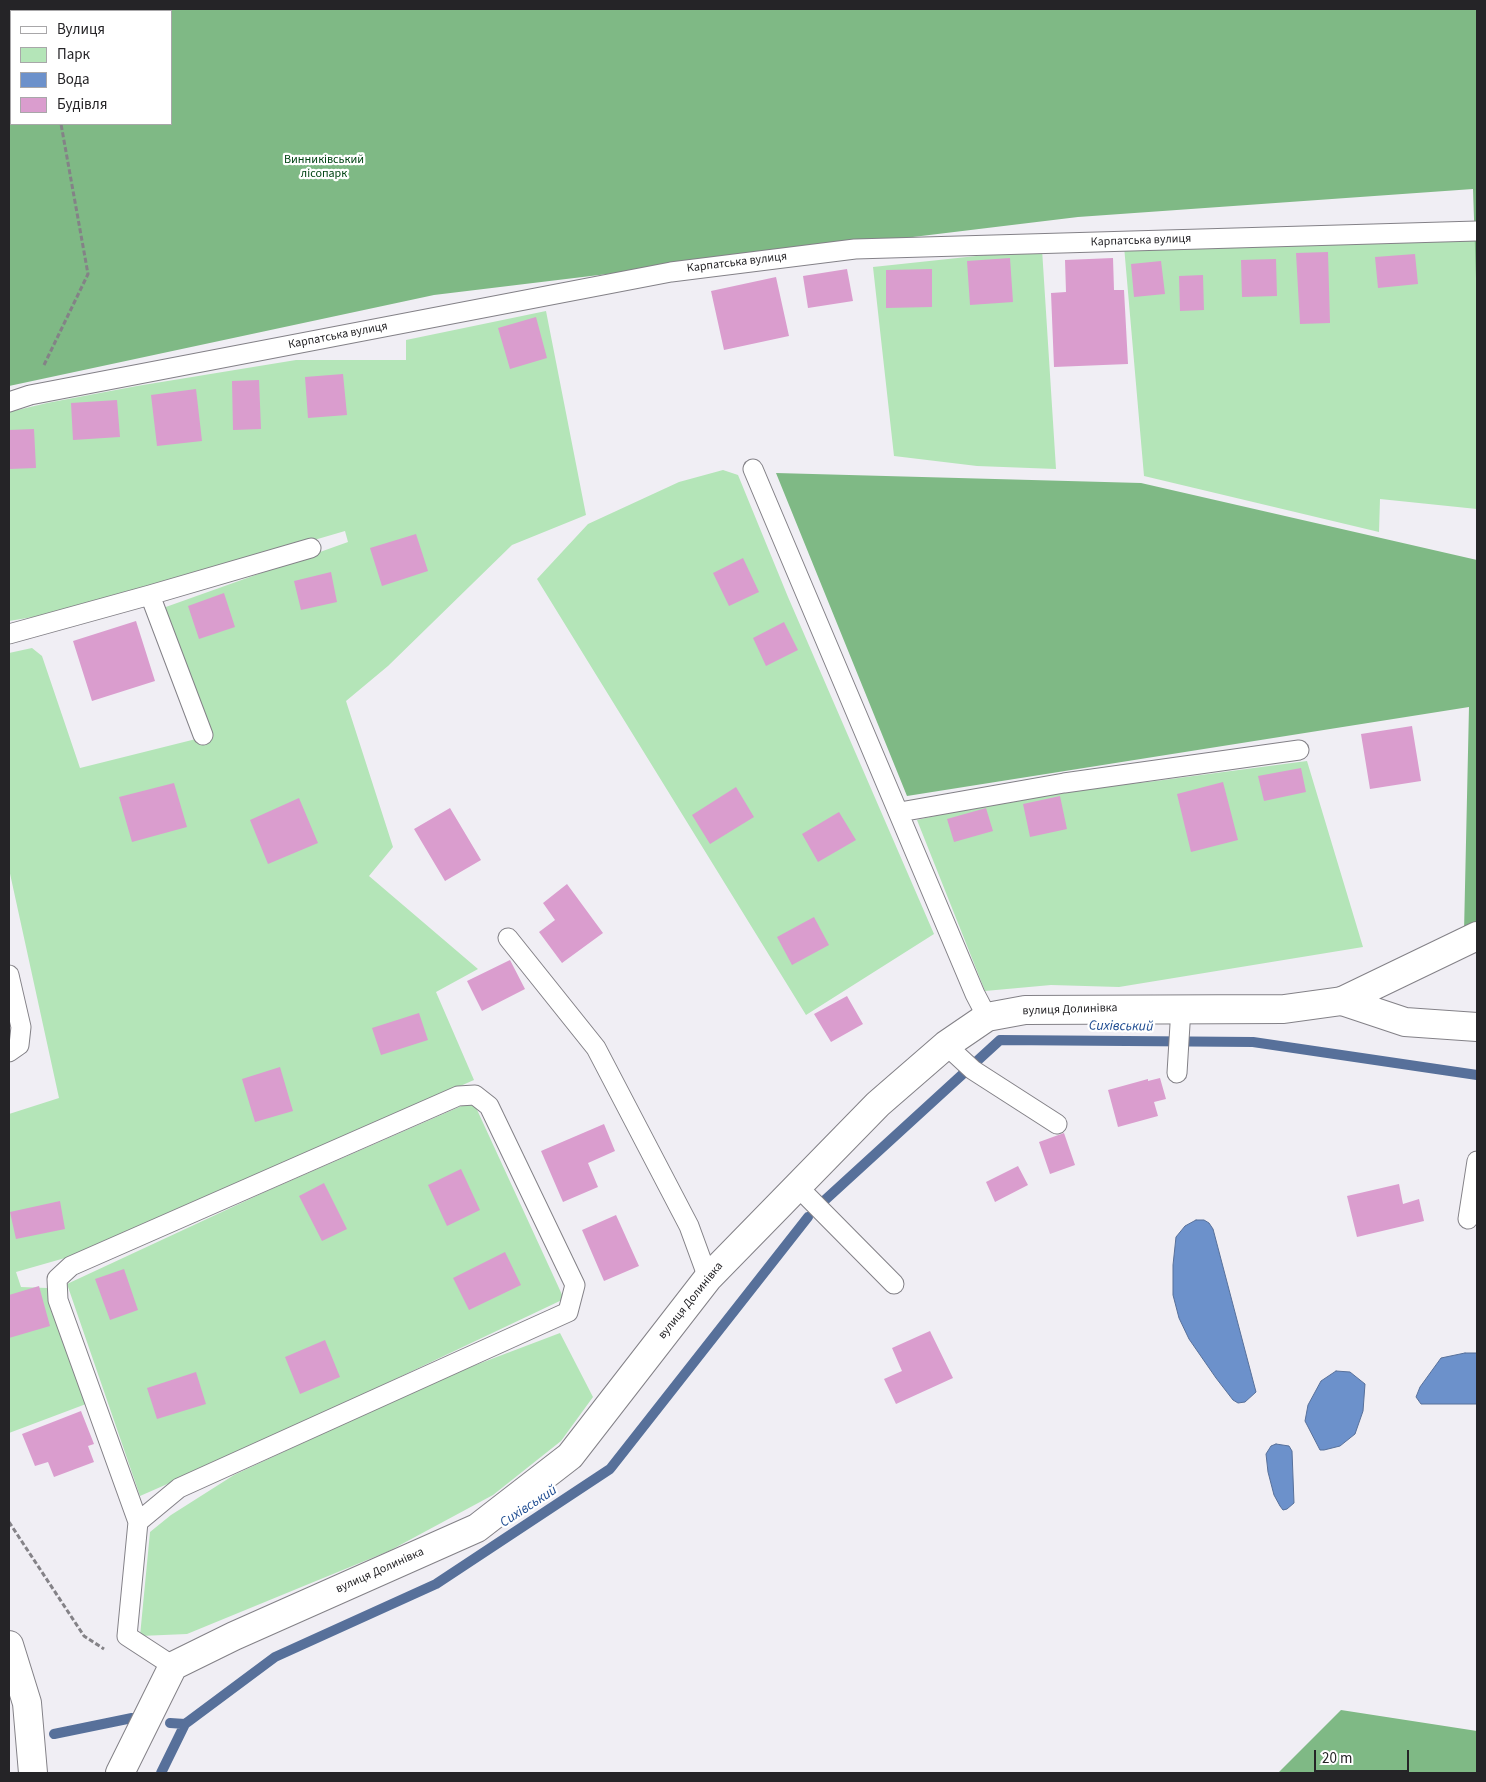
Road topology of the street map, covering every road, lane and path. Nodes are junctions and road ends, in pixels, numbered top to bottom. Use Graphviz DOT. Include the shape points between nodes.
graph roads {
  1 [pos="61,125"];
  2 [pos="1477,231"];
  3 [pos="30,395"];
  4 [pos="9,402"];
  5 [pos="753,469"];
  6 [pos="311,548"];
  7 [pos="150,596"];
  8 [pos="9,634"];
  9 [pos="203,735"];
  10 [pos="1299,750"];
  11 [pos="900,812"];
  12 [pos="1477,936"];
  13 [pos="508,938"];
  14 [pos="9,975"];
  15 [pos="1342,1001"];
  16 [pos="1181,1008"];
  17 [pos="987,1017"];
  18 [pos="1477,1026"];
  19 [pos="946,1045"];
  20 [pos="9,1052"];
  21 [pos="1177,1073"];
  22 [pos="1057,1124"];
  23 [pos="1477,1161"];
  24 [pos="798,1187"];
  25 [pos="1468,1219"];
  26 [pos="708,1278"];
  27 [pos="894,1284"];
  28 [pos="9,1522"];
  29 [pos="138,1522"];
  30 [pos="9,1645"];
  31 [pos="144,1647"];
  32 [pos="172,1666"];
  33 [pos="33,1773"];
  34 [pos="120,1773"];
  1 -- 3 [label="path" via="88,274"];
  2 -- 3 [label="lane, Карпатська вулиця" via="855,249 671,272"];
  3 -- 4 [label="lane, Карпатська вулиця"];
  5 -- 11 [label="lane"];
  6 -- 7 [label="lane"];
  7 -- 8 [label="lane"];
  7 -- 9 [label="lane"];
  10 -- 11 [label="lane" via="1064,783"];
  11 -- 17 [label="lane"];
  12 -- 15 [label="street, вулиця Долинівка"];
  13 -- 26 [label="lane" via="596,1048 688,1226"];
  14 -- 20 [label="lane" via="21,1027 19,1045"];
  15 -- 16 [label="street, вулиця Долинівка" via="1284,1008"];
  15 -- 18 [label="street, вулиця Долинівка" via="1405,1022"];
  16 -- 17 [label="street, вулиця Долинівка" via="1025,1010"];
  16 -- 21 [label="lane"];
  17 -- 19 [label="street, вулиця Долинівка"];
  19 -- 22 [label="lane" via="970,1067"];
  19 -- 24 [label="street, вулиця Долинівка" via="878,1104"];
  23 -- 25 [label="lane"];
  24 -- 26 [label="street, вулиця Долинівка"];
  24 -- 27 [label="lane"];
  26 -- 32 [label="street, вулиця Долинівка" via="570,1456 477,1528"];
  28 -- 31 [label="path" via="84,1636 106,1650"];
  29 -- 29 [label="lane" via="58,1300 57,1279 71,1266 458,1096 475,1095 489,1106 575,1285 568,1312 179,1488"];
  29 -- 31 [label="lane" via="127,1636"];
  30 -- 33 [label="street" via="27,1702"];
  31 -- 32 [label="lane"];
  32 -- 34 [label="street"];
}
